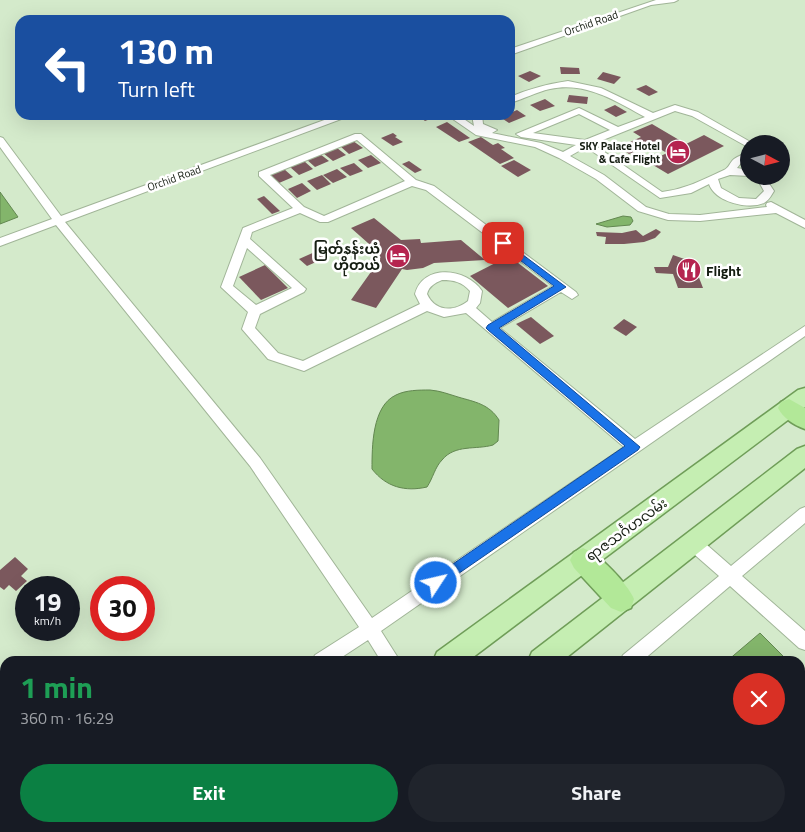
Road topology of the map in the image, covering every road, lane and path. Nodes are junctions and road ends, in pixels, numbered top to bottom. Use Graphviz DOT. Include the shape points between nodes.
graph roads {
  1 [pos="674,0"];
  2 [pos="515,50"];
  3 [pos="515,98"];
  4 [pos="651,116"];
  5 [pos="333,120"];
  6 [pos="460,120"];
  7 [pos="477,120"];
  8 [pos="617,130"];
  9 [pos="520,134"];
  10 [pos="740,139"];
  11 [pos="0,140"];
  12 [pos="586,143"];
  13 [pos="563,156"];
  14 [pos="740,160"];
  15 [pos="730,171"];
  16 [pos="740,172"];
  17 [pos="713,179"];
  18 [pos="412,182"];
  19 [pos="766,185"];
  20 [pos="762,200"];
  21 [pos="300,209"];
  22 [pos="779,209"];
  23 [pos="58,220"];
  24 [pos="805,224"];
  25 [pos="244,240"];
  26 [pos="0,242"];
  27 [pos="561,287"];
  28 [pos="572,295"];
  29 [pos="427,306"];
  30 [pos="468,308"];
  31 [pos="255,311"];
  32 [pos="491,328"];
  33 [pos="805,330"];
  34 [pos="800,408"];
  35 [pos="634,447"];
  36 [pos="805,455"];
  37 [pos="805,514"];
  38 [pos="693,543"];
  39 [pos="583,560"];
  40 [pos="732,575"];
  41 [pos="621,599"];
  42 [pos="370,628"];
  43 [pos="805,642"];
  44 [pos="328,656"];
  45 [pos="388,656"];
  46 [pos="453,656"];
  47 [pos="547,656"];
  48 [pos="635,656"];
  1 -- 2 [label="street, Orchid Road" via="650,3"];
  3 -- 4 [label="street" via="536,88 575,84 597,88"];
  4 -- 8 [label="street"];
  4 -- 10 [label="street" via="675,108 695,114"];
  5 -- 23 [label="street, Orchid Road"];
  6 -- 13 [label="street" via="479,133 538,145"];
  7 -- 9 [label="street" via="479,126"];
  8 -- 9 [label="street" via="579,111"];
  8 -- 12 [label="street"];
  9 -- 12 [label="street"];
  11 -- 23 [label="street"];
  12 -- 13 [label="street"];
  12 -- 17 [label="street" via="660,195 686,191"];
  13 -- 22 [label="street" via="600,177 642,209 668,217 700,218"];
  14 -- 15 [label="street"];
  15 -- 16 [label="street"];
  15 -- 17 [label="street" via="722,172"];
  17 -- 20 [label="street" via="716,189 728,198 747,202"];
  18 -- 21 [label="street" via="324,220"];
  18 -- 21 [label="street" via="358,136 263,174"];
  18 -- 27 [label="street" via="430,188"];
  19 -- 20 [label="street" via="769,191"];
  20 -- 22 [label="street"];
  21 -- 25 [label="street" via="247,230"];
  22 -- 24 [label="street"];
  23 -- 26 [label="street, Orchid Road"];
  23 -- 42 [label="street" via="255,462"];
  25 -- 31 [label="street" via="227,287"];
  25 -- 31 [label="street" via="300,289"];
  27 -- 28 [label="street"];
  27 -- 32 [label="street"];
  29 -- 30 [label="street" via="452,314"];
  29 -- 30 [label="street" via="422,300 422,288 433,279 450,276 466,281 476,291 474,303"];
  29 -- 31 [label="street" via="304,366 273,356 248,329"];
  30 -- 32 [label="street"];
  32 -- 35 [label="street"];
  33 -- 35 [label="street"];
  34 -- 39 [label="main road, ရာဇသင်္ဂဟလမ်း"];
  35 -- 42 [label="street"];
  36 -- 38 [label="main road"];
  37 -- 40 [label="street"];
  38 -- 40 [label="street"];
  38 -- 41 [label="main road"];
  39 -- 41 [label="highway"];
  39 -- 46 [label="main road, ရာဇသင်္ဂဟလမ်း"];
  40 -- 43 [label="street"];
  40 -- 48 [label="street"];
  41 -- 47 [label="main road"];
  42 -- 44 [label="street"];
  42 -- 45 [label="street"];
}
